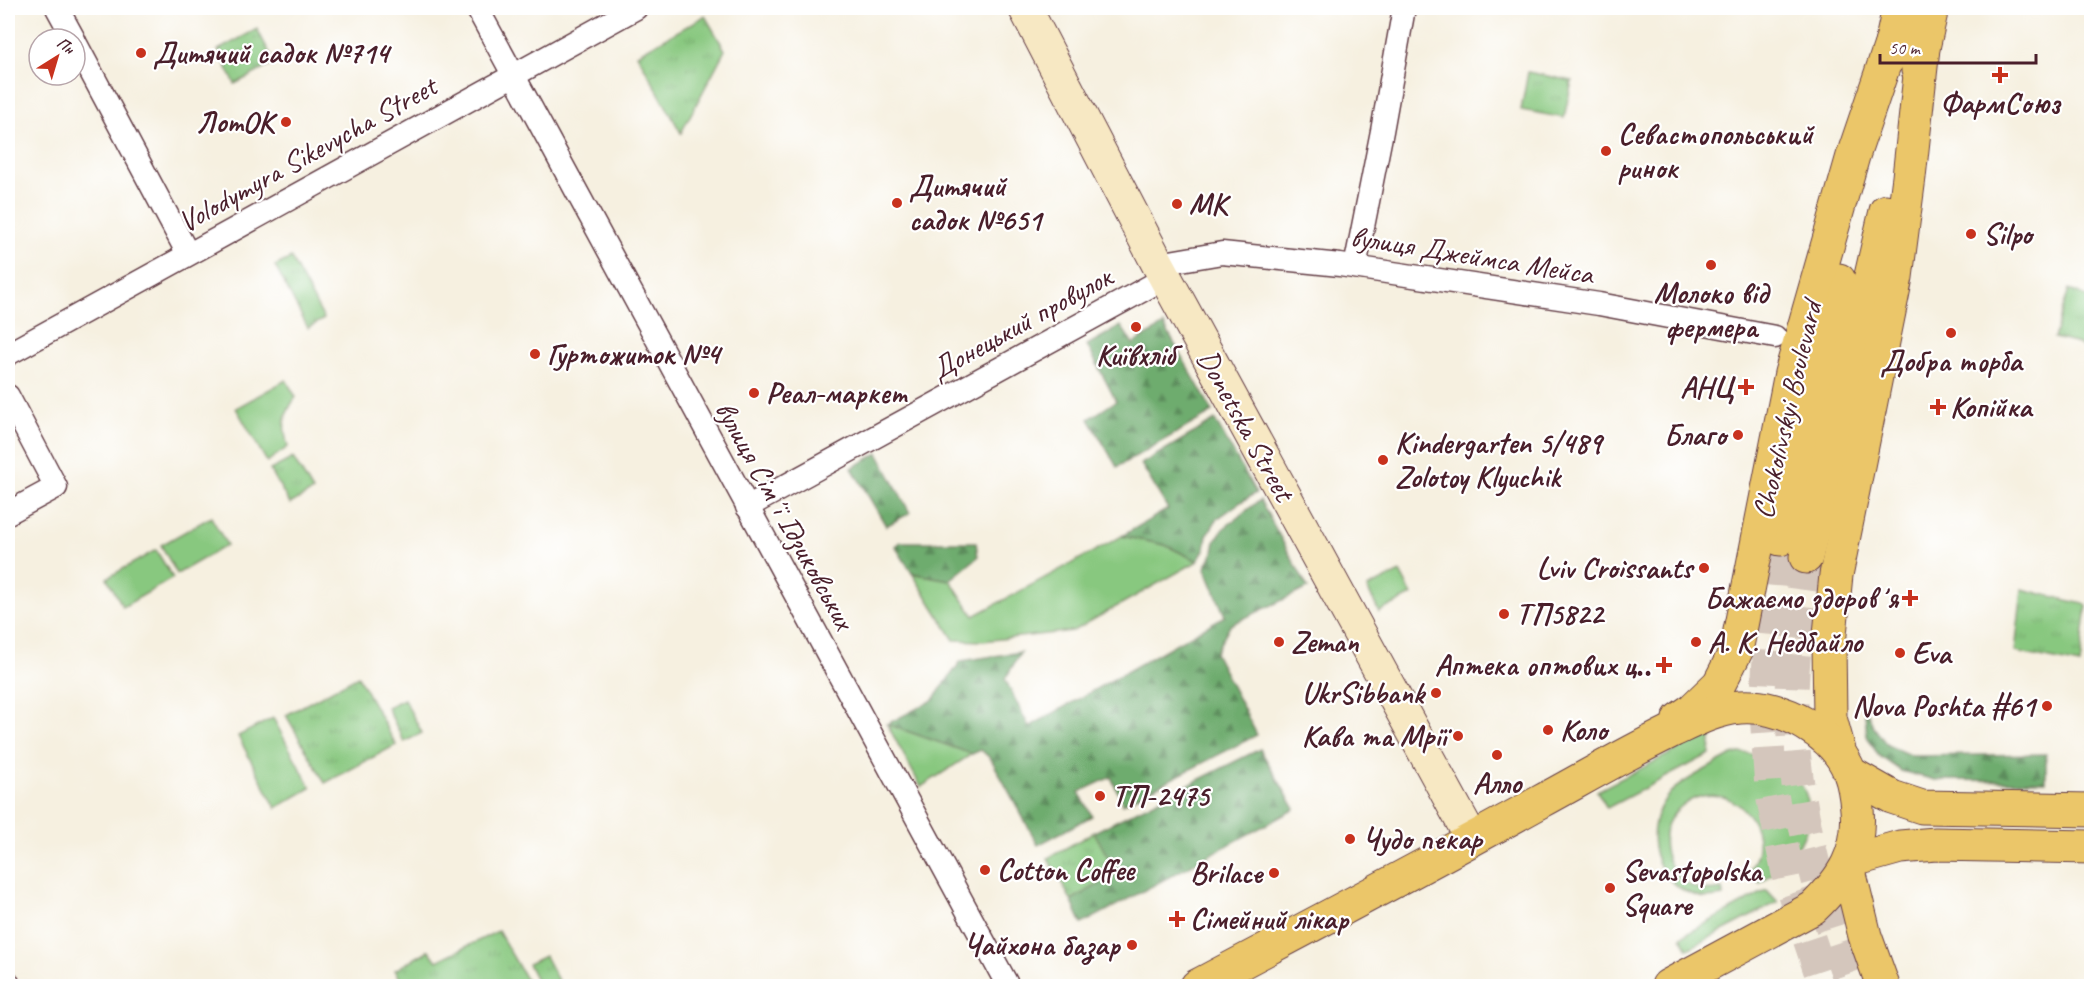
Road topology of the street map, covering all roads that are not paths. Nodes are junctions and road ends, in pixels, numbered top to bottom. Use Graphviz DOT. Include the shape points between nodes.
graph roads {
  1 [pos="57,8"];
  2 [pos="477,8"];
  3 [pos="636,8"];
  4 [pos="1025,8"];
  5 [pos="1404,8"];
  6 [pos="1932,8"];
  7 [pos="67,27"];
  8 [pos="1905,31"];
  9 [pos="87,64"];
  10 [pos="512,74"];
  11 [pos="188,254"];
  12 [pos="1355,267"];
  13 [pos="1161,271"];
  14 [pos="1775,338"];
  15 [pos="8,354"];
  16 [pos="8,396"];
  17 [pos="13,419"];
  18 [pos="747,507"];
  19 [pos="8,513"];
  20 [pos="1792,555"];
  21 [pos="1638,748"];
  22 [pos="1845,764"];
  23 [pos="2091,810"];
  24 [pos="1472,839"];
  25 [pos="2091,847"];
  26 [pos="1849,864"];
  27 [pos="1008,987"];
  28 [pos="1197,987"];
  29 [pos="1668,987"];
  30 [pos="1883,987"];
  1 -- 7 [label="street"];
  2 -- 10 [label="street, вулиця Сімʼї Ідзиковських"];
  3 -- 10 [label="street, Volodymyra Sikevycha Street"];
  4 -- 13 [label="street, Donetska Street"];
  5 -- 12 [label="street"];
  6 -- 8 [label="main road, Chokolivskyi Boulevard"];
  8 -- 20 [label="main road, Chokolivskyi Boulevard"];
  8 -- 21 [label="main road, Chokolivskyi Boulevard" via="1852,156 1791,373 1736,651 1719,684 1692,710"];
  8 -- 22 [label="main road, Chokolivskyi Boulevard" via="1910,177 1896,277 1836,574 1829,644 1830,718"];
  9 -- 11 [label="street"];
  10 -- 11 [label="street, Volodymyra Sikevycha Street"];
  10 -- 18 [label="street, вулиця Сімʼї Ідзиковських"];
  11 -- 15 [label="street, Volodymyra Sikevycha Street"];
  12 -- 13 [label="street, вулиця Джеймса Мейса" via="1222,253"];
  12 -- 14 [label="street, вулиця Джеймса Мейса" via="1599,304"];
  13 -- 18 [label="street, Донецький провулок"];
  13 -- 24 [label="street, Donetska Street"];
  16 -- 17 [label="street"];
  17 -- 19 [label="street" via="56,487"];
  18 -- 27 [label="street, вулиця Сімʼї Ідзиковських"];
  21 -- 22 [label="main road" via="1703,717 1740,707 1797,718 1818,733"];
  21 -- 24 [label="main road"];
  22 -- 23 [label="main road" via="1892,797 1923,807"];
  22 -- 26 [label="main road" via="1855,793 1858,820"];
  24 -- 28 [label="main road"];
  25 -- 26 [label="main road" via="1936,844 1900,847"];
  26 -- 29 [label="main road" via="1813,908"];
  26 -- 30 [label="main road" via="1865,936"];
}
